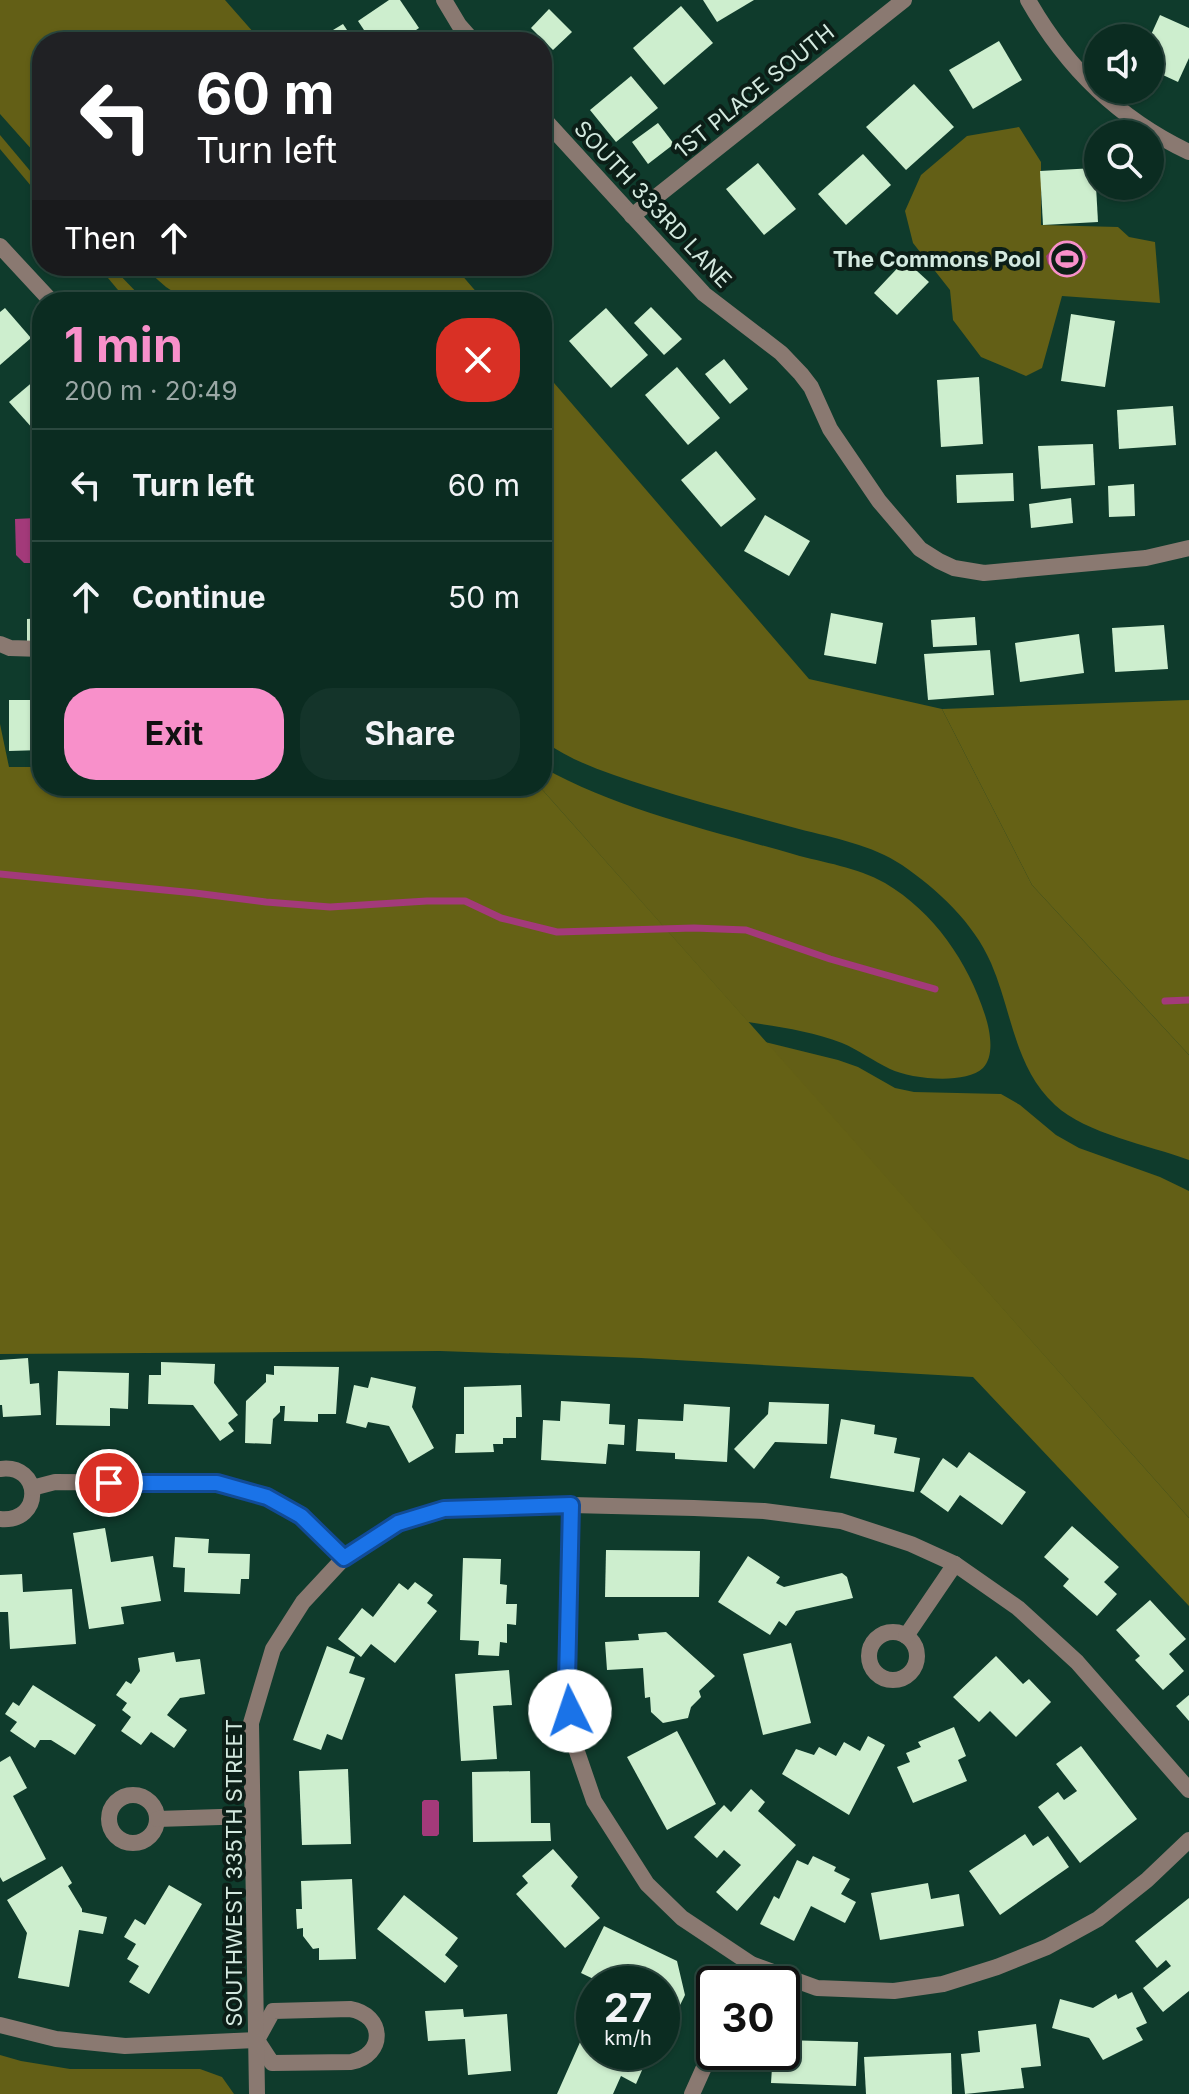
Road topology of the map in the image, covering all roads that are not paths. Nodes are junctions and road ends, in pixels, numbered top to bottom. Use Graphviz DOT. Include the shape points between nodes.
graph roads {
  1 [pos="444,0"];
  2 [pos="904,0"];
  3 [pos="1028,0"];
  4 [pos="465,32"];
  5 [pos="552,128"];
  6 [pos="1189,152"];
  7 [pos="632,216"];
  8 [pos="0,246"];
  9 [pos="43,292"];
  10 [pos="1189,548"];
  11 [pos="0,644"];
  12 [pos="32,649"];
  13 [pos="0,1469"];
  14 [pos="32,1488"];
  15 [pos="571,1505"];
  16 [pos="0,1519"];
  17 [pos="344,1558"];
  18 [pos="955,1564"];
  19 [pos="906,1636"];
  20 [pos="1189,1790"];
  21 [pos="252,1816"];
  22 [pos="157,1819"];
  23 [pos="1189,1840"];
  24 [pos="751,1964"];
  25 [pos="0,2025"];
  26 [pos="257,2040"];
  27 [pos="703,2070"];
  28 [pos="257,2094"];
  29 [pos="692,2094"];
  1 -- 4 [label="street"];
  2 -- 7 [label="street, 1ST PLACE SOUTH"];
  3 -- 6 [label="street" via="1066,57 1098,91 1159,138"];
  5 -- 7 [label="street, SOUTH 333RD LANE"];
  7 -- 10 [label="street, SOUTH 333RD LANE" via="704,294 801,374 837,441 879,501 920,549 939,561 984,573 1146,558"];
  8 -- 9 [label="street"];
  11 -- 12 [label="street"];
  13 -- 14 [label="street" via="22,1473"];
  14 -- 16 [label="street" via="25,1513"];
  14 -- 17 [label="street" via="55,1482 217,1483 267,1497 301,1516"];
  15 -- 17 [label="street, SOUTHWEST 335TH STREET" via="444,1509 398,1523"];
  15 -- 18 [label="street, SOUTHWEST 335TH STREET" via="764,1511 841,1521"];
  15 -- 24 [label="street" via="567,1681 573,1740 594,1801 647,1884 682,1918"];
  17 -- 21 [label="street, SOUTHWEST 335TH STREET" via="303,1602 273,1649 251,1723"];
  18 -- 19 [label="street"];
  18 -- 20 [label="street, SOUTHWEST 335TH STREET" via="1018,1608 1077,1662"];
  21 -- 22 [label="street"];
  21 -- 26 [label="street, SOUTHWEST 335TH STREET"];
  23 -- 24 [label="street" via="1098,1919 1047,1947 943,1984 894,1991 817,1988"];
  25 -- 26 [label="street" via="56,2039 125,2046"];
  26 -- 26 [label="street, SOUTHWEST 335TH STREET" via="272,2063 351,2062 368,2055 377,2030 359,2010 273,2011"];
  26 -- 28 [label="street, SOUTHWEST 335TH STREET"];
  27 -- 29 [label="street"];
}
